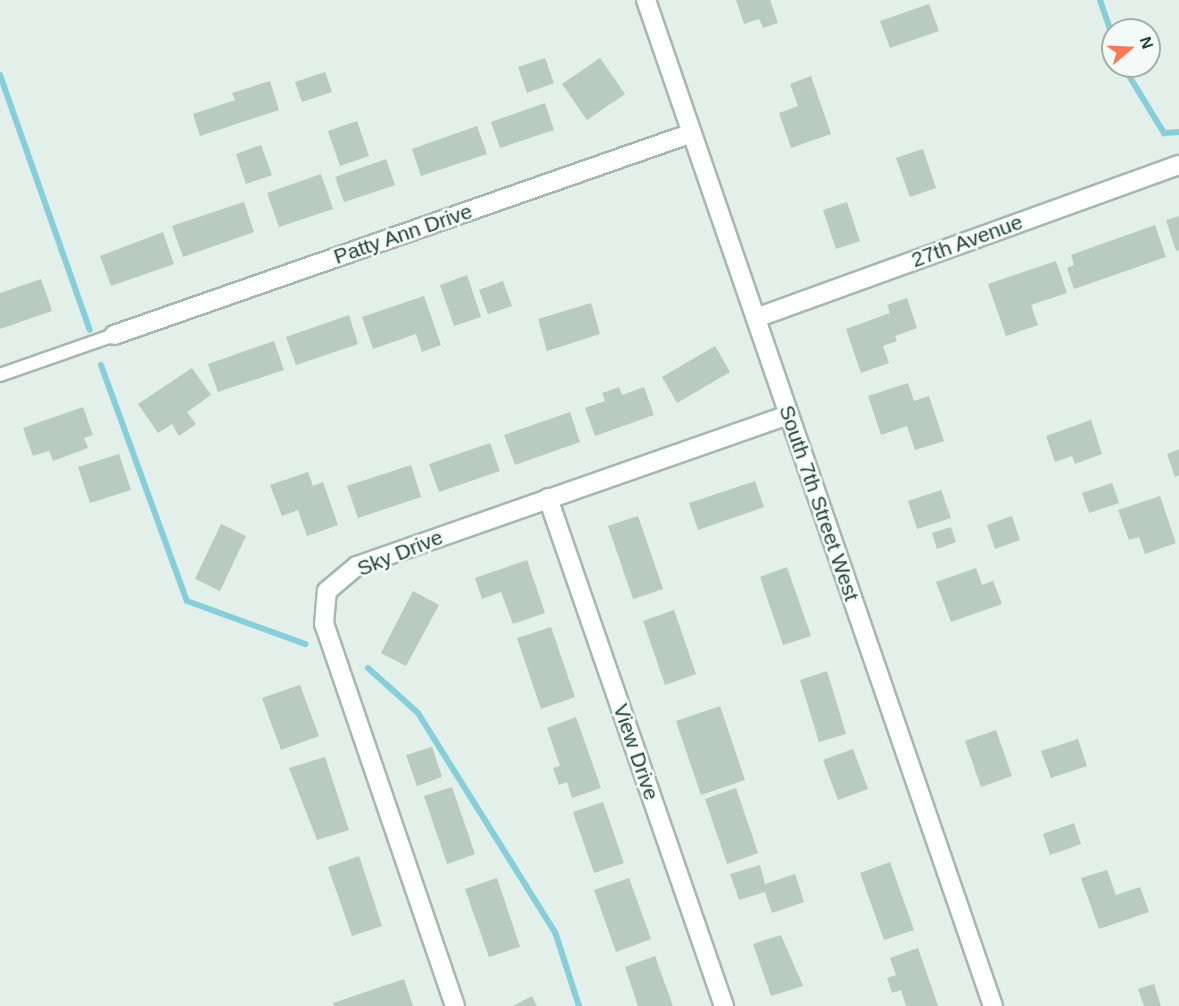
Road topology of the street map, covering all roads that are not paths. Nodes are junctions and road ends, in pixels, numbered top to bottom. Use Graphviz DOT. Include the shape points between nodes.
graph roads {
  1 [pos="646,0"];
  2 [pos="692,133"];
  3 [pos="1179,165"];
  4 [pos="756,318"];
  5 [pos="114,335"];
  6 [pos="0,375"];
  7 [pos="788,415"];
  8 [pos="548,498"];
  9 [pos="455,1006"];
  10 [pos="724,1006"];
  11 [pos="993,1006"];
  1 -- 2 [label="street, South 7th Street West"];
  2 -- 4 [label="street, South 7th Street West"];
  2 -- 5 [label="street, Patty Ann Drive"];
  3 -- 4 [label="street, 27th Avenue"];
  4 -- 7 [label="street, South 7th Street West"];
  5 -- 6 [label="lane"];
  7 -- 8 [label="street, Sky Drive"];
  7 -- 11 [label="street, South 7th Street West"];
  8 -- 9 [label="street, Sky Drive" via="357,566 327,591 324,624"];
  8 -- 10 [label="street, View Drive"];
}
